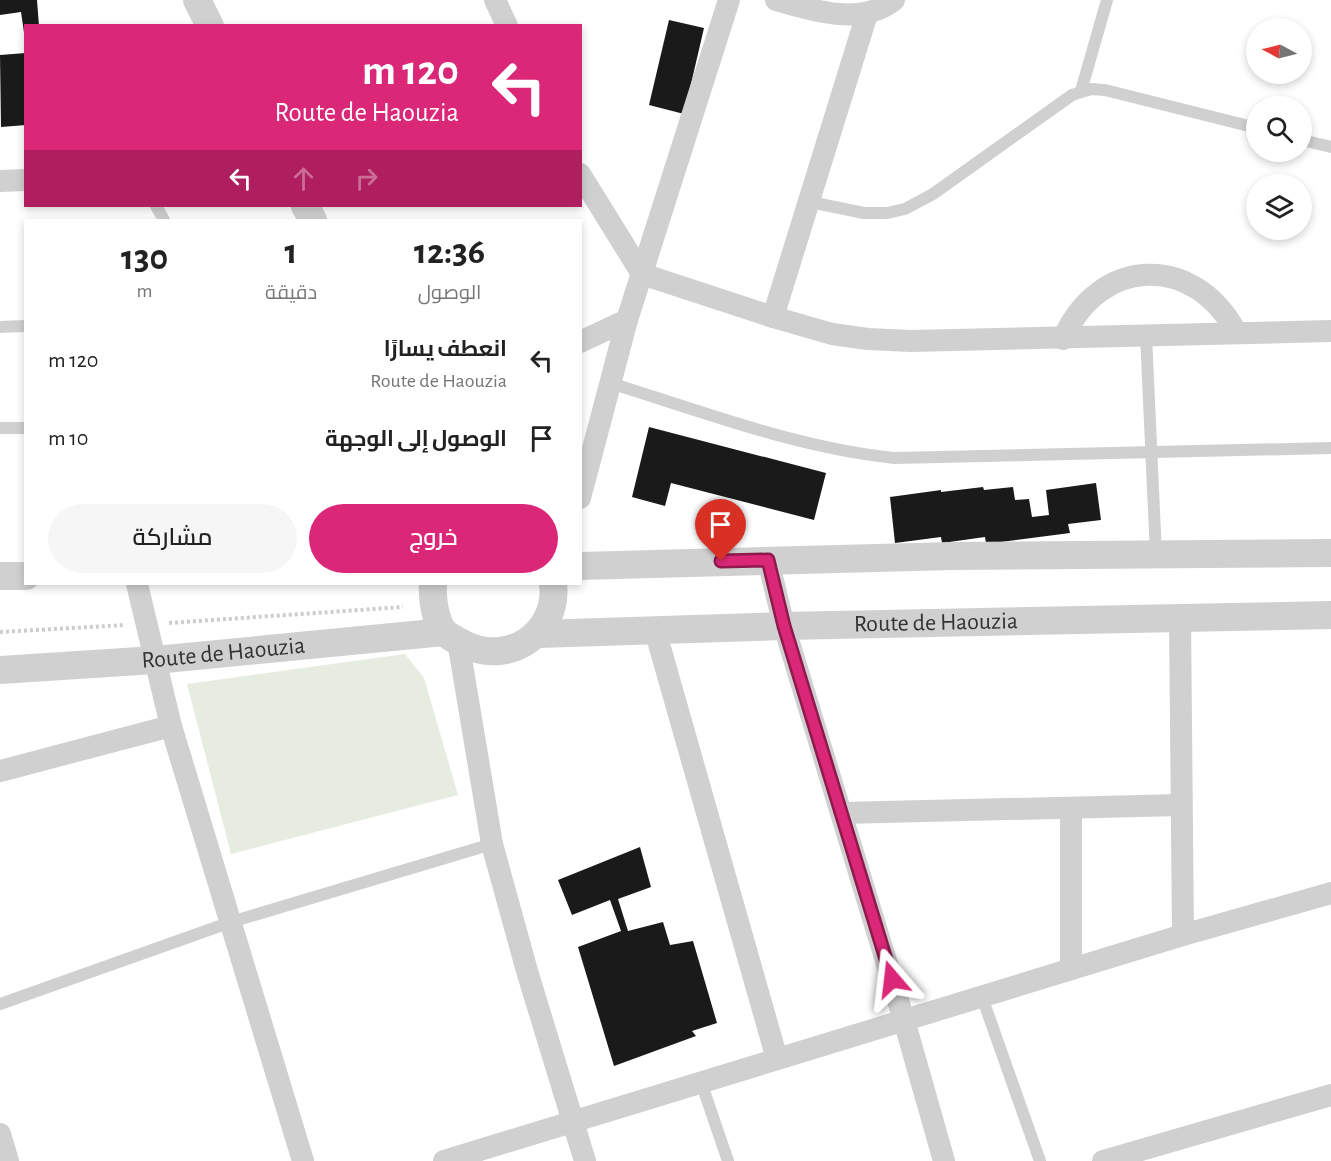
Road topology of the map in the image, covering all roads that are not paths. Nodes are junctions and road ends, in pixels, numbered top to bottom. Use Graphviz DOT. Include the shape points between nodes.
graph roads {
  1 [pos="197,0"];
  2 [pos="495,0"];
  3 [pos="729,0"];
  4 [pos="776,0"];
  5 [pos="894,0"];
  6 [pos="1107,0"];
  7 [pos="867,14"];
  8 [pos="209,24"];
  9 [pos="506,24"];
  10 [pos="1081,91"];
  11 [pos="1246,126"];
  12 [pos="1312,142"];
  13 [pos="1331,147"];
  14 [pos="582,177"];
  15 [pos="24,180"];
  16 [pos="0,181"];
  17 [pos="810,202"];
  18 [pos="642,273"];
  19 [pos="773,317"];
  20 [pos="627,320"];
  21 [pos="24,326"];
  22 [pos="0,327"];
  23 [pos="1331,331"];
  24 [pos="1236,332"];
  25 [pos="1146,335"];
  26 [pos="1063,339"];
  27 [pos="582,341"];
  28 [pos="610,383"];
  29 [pos="0,428"];
  30 [pos="24,428"];
  31 [pos="1331,448"];
  32 [pos="1152,451"];
  33 [pos="582,485"];
  34 [pos="1331,553"];
  35 [pos="1156,556"];
  36 [pos="768,560"];
  37 [pos="582,566"];
  38 [pos="0,576"];
  39 [pos="24,576"];
  40 [pos="137,585"];
  41 [pos="553,585"];
  42 [pos="434,594"];
  43 [pos="1331,615"];
  44 [pos="1179,618"];
  45 [pos="784,626"];
  46 [pos="655,630"];
  47 [pos="538,634"];
  48 [pos="451,637"];
  49 [pos="155,660"];
  50 [pos="0,670"];
  51 [pos="171,726"];
  52 [pos="0,771"];
  53 [pos="1180,805"];
  54 [pos="1071,808"];
  55 [pos="842,813"];
  56 [pos="492,844"];
  57 [pos="1331,893"];
  58 [pos="231,922"];
  59 [pos="1183,935"];
  60 [pos="1071,969"];
  61 [pos="982,997"];
  62 [pos="0,1004"];
  63 [pos="904,1020"];
  64 [pos="777,1059"];
  65 [pos="701,1083"];
  66 [pos="1326,1102"];
  67 [pos="573,1122"];
  68 [pos="0,1134"];
  69 [pos="8,1161"];
  70 [pos="303,1161"];
  71 [pos="444,1161"];
  72 [pos="585,1161"];
  73 [pos="728,1161"];
  74 [pos="944,1161"];
  75 [pos="1040,1161"];
  76 [pos="1103,1161"];
  1 -- 8 [label="street"];
  2 -- 9 [label="street"];
  3 -- 18 [label="street"];
  4 -- 7 [label="street" via="824,11"];
  5 -- 7 [label="street"];
  6 -- 10 [label="lane"];
  7 -- 17 [label="street"];
  10 -- 11 [label="lane" via="1105,90"];
  10 -- 17 [label="lane" via="933,194 905,209 864,213"];
  12 -- 13 [label="lane"];
  14 -- 18 [label="street"];
  15 -- 16 [label="street"];
  17 -- 19 [label="street"];
  18 -- 19 [label="street"];
  18 -- 20 [label="street"];
  19 -- 26 [label="street" via="832,334 868,339"];
  20 -- 27 [label="street"];
  20 -- 28 [label="street"];
  21 -- 22 [label="lane"];
  23 -- 24 [label="street"];
  24 -- 25 [label="street"];
  24 -- 26 [label="street" via="1226,312 1191,283 1148,274 1104,286 1072,318"];
  25 -- 26 [label="street"];
  25 -- 32 [label="lane"];
  28 -- 32 [label="lane" via="791,440 847,453 894,458"];
  28 -- 33 [label="street"];
  29 -- 30 [label="lane"];
  31 -- 32 [label="lane"];
  32 -- 35 [label="lane"];
  34 -- 35 [label="street"];
  35 -- 36 [label="street"];
  36 -- 37 [label="street"];
  36 -- 45 [label="street"];
  38 -- 39 [label="street"];
  40 -- 49 [label="street"];
  41 -- 47 [label="street" via="552,605"];
  42 -- 48 [label="street"];
  43 -- 44 [label="street, Route de Haouzia"];
  44 -- 45 [label="street, Route de Haouzia"];
  44 -- 53 [label="street"];
  45 -- 46 [label="street, Route de Haouzia"];
  45 -- 55 [label="street"];
  46 -- 47 [label="street, Route de Haouzia"];
  46 -- 64 [label="street"];
  47 -- 48 [label="street" via="512,650 493,652 474,650"];
  48 -- 49 [label="street, Route de Haouzia"];
  48 -- 56 [label="street"];
  49 -- 50 [label="street, Route de Haouzia"];
  49 -- 51 [label="street"];
  51 -- 52 [label="street"];
  51 -- 58 [label="street"];
  53 -- 54 [label="street"];
  53 -- 59 [label="street"];
  54 -- 55 [label="street"];
  54 -- 60 [label="street"];
  55 -- 63 [label="street"];
  56 -- 58 [label="lane"];
  56 -- 67 [label="street"];
  57 -- 59 [label="street"];
  58 -- 62 [label="lane"];
  58 -- 70 [label="street"];
  59 -- 60 [label="street"];
  60 -- 61 [label="street"];
  61 -- 63 [label="street"];
  61 -- 75 [label="lane"];
  63 -- 64 [label="street"];
  63 -- 74 [label="street"];
  64 -- 65 [label="street"];
  65 -- 67 [label="street"];
  65 -- 73 [label="lane"];
  66 -- 76 [label="street"];
  67 -- 71 [label="street"];
  67 -- 72 [label="street"];
  68 -- 69 [label="street"];
}
